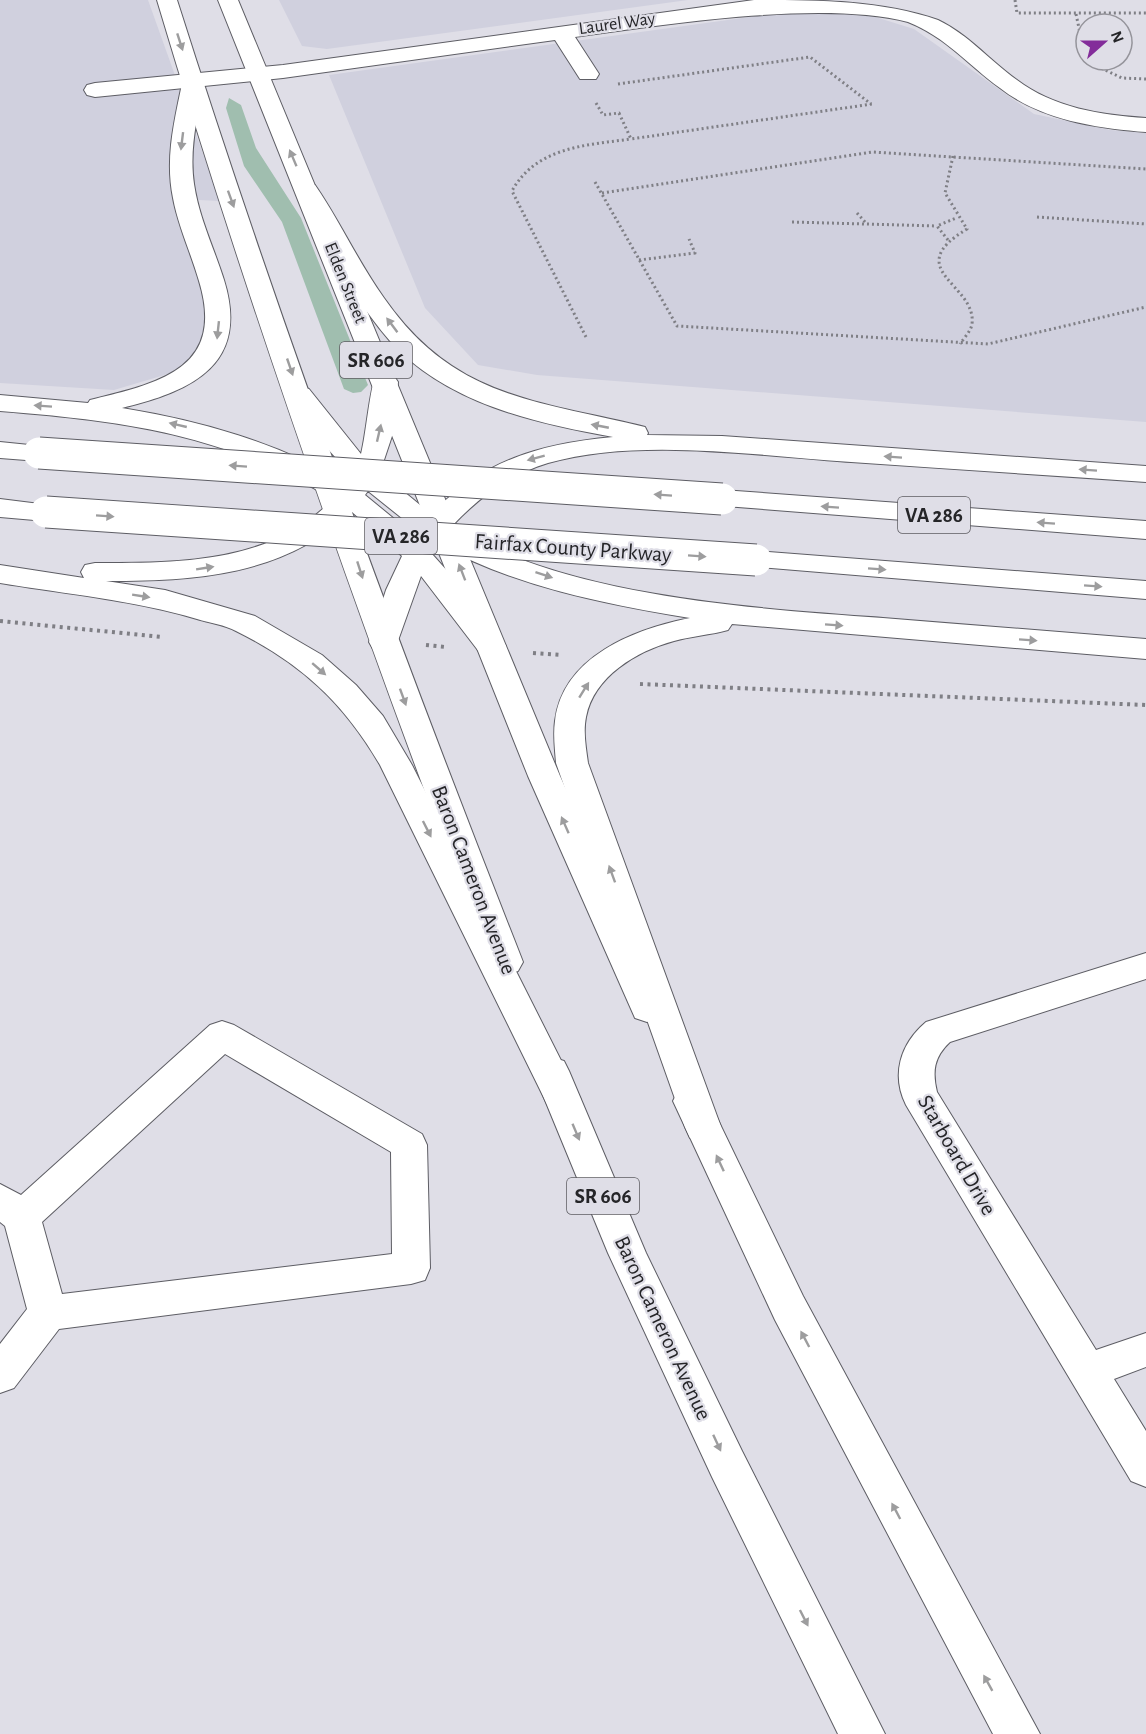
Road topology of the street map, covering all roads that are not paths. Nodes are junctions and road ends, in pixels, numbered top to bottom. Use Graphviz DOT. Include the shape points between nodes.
graph roads {
  1 [pos="167,0"];
  2 [pos="228,0"];
  3 [pos="561,32"];
  4 [pos="588,74"];
  5 [pos="257,75"];
  6 [pos="193,84"];
  7 [pos="95,90"];
  8 [pos="1146,124"];
  9 [pos="306,190"];
  10 [pos="385,382"];
  11 [pos="0,403"];
  12 [pos="86,409"];
  13 [pos="699,444"];
  14 [pos="0,450"];
  15 [pos="1146,474"];
  16 [pos="347,491"];
  17 [pos="0,508"];
  18 [pos="441,528"];
  19 [pos="1146,530"];
  20 [pos="416,555"];
  21 [pos="0,573"];
  22 [pos="1146,590"];
  23 [pos="776,620"];
  24 [pos="384,642"];
  25 [pos="1146,649"];
  26 [pos="495,656"];
  27 [pos="1146,966"];
  28 [pos="563,1100"];
  29 [pos="703,1127"];
  30 [pos="11,1209"];
  31 [pos="48,1313"];
  32 [pos="1146,1350"];
  33 [pos="1087,1371"];
  34 [pos="0,1375"];
  35 [pos="1146,1468"];
  36 [pos="862,1734"];
  37 [pos="1017,1734"];
  1 -- 6 [label="main road, one-way"];
  2 -- 5 [label="main road, Elden Street / SR 606"];
  3 -- 4 [label="main road"];
  3 -- 5 [label="main road, Laurel Way"];
  3 -- 8 [label="main road, Laurel Way" via="769,4 852,3 937,26 1015,89 1046,105 1094,119"];
  5 -- 6 [label="main road, Laurel Way"];
  9 -- 5 [label="main road, Elden Street / SR 606, one-way"];
  6 -- 7 [label="main road, Laurel Way"];
  6 -- 12 [label="main road, one-way" via="180,144 182,183 219,310 216,344 188,374 136,397"];
  6 -- 16 [label="main road, one-way" via="300,395 327,435"];
  9 -- 10 [label="main road, Elden Street / SR 606"];
  13 -- 9 [label="main road, one-way" via="594,426 514,404 470,386 428,362 400,336 367,292"];
  16 -- 10 [label="main road, one-way" via="384,414"];
  10 -- 18 [label="main road, Elden Street / SR 606"];
  12 -- 11 [label="main road, one-way"];
  16 -- 12 [label="main road, one-way" via="268,452 224,438 136,416"];
  15 -- 13 [label="main road, one-way"];
  13 -- 18 [label="main road, one-way" via="586,448 526,461 503,471 454,504"];
  19 -- 14 [label="main road, VA 286, one-way, bridge"];
  16 -- 18 [label="main road"];
  16 -- 20 [label="main road"];
  21 -- 16 [label="main road, one-way" via="180,572 226,564 282,549 322,526"];
  16 -- 24 [label="main road, SR 606, one-way"];
  17 -- 22 [label="main road, Fairfax County Parkway / VA 286, one-way, bridge"];
  18 -- 20 [label="main road"];
  18 -- 23 [label="main road, one-way" via="472,550 578,586 667,606"];
  26 -- 18 [label="main road, Elden Street / SR 606, one-way"];
  20 -- 24 [label="main road" via="394,600"];
  20 -- 26 [label="main road" via="459,601"];
  21 -- 28 [label="main road, one-way" via="165,600 244,623 311,662 345,692 372,724 396,765"];
  23 -- 25 [label="main road, one-way"];
  29 -- 23 [label="main road, one-way" via="572,763 569,731 573,707 588,683 604,662 628,647 651,635 684,628"];
  24 -- 28 [label="main road, Baron Cameron Avenue / SR 606, one-way"];
  29 -- 26 [label="main road, SR 606, one-way" via="616,940"];
  27 -- 33 [label="main road, Starboard Drive" via="938,1032 921,1047 914,1076 919,1095"];
  28 -- 36 [label="main road, Baron Cameron Avenue / SR 606, one-way" via="627,1252 717,1443"];
  37 -- 29 [label="main road, SR 606, one-way" via="789,1308"];
  30 -- 31 [label="main road"];
  30 -- 31 [label="main road" via="222,1035 410,1145 411,1268"];
  31 -- 34 [label="main road"];
  32 -- 33 [label="main road"];
  33 -- 35 [label="main road, Starboard Drive"];
}
